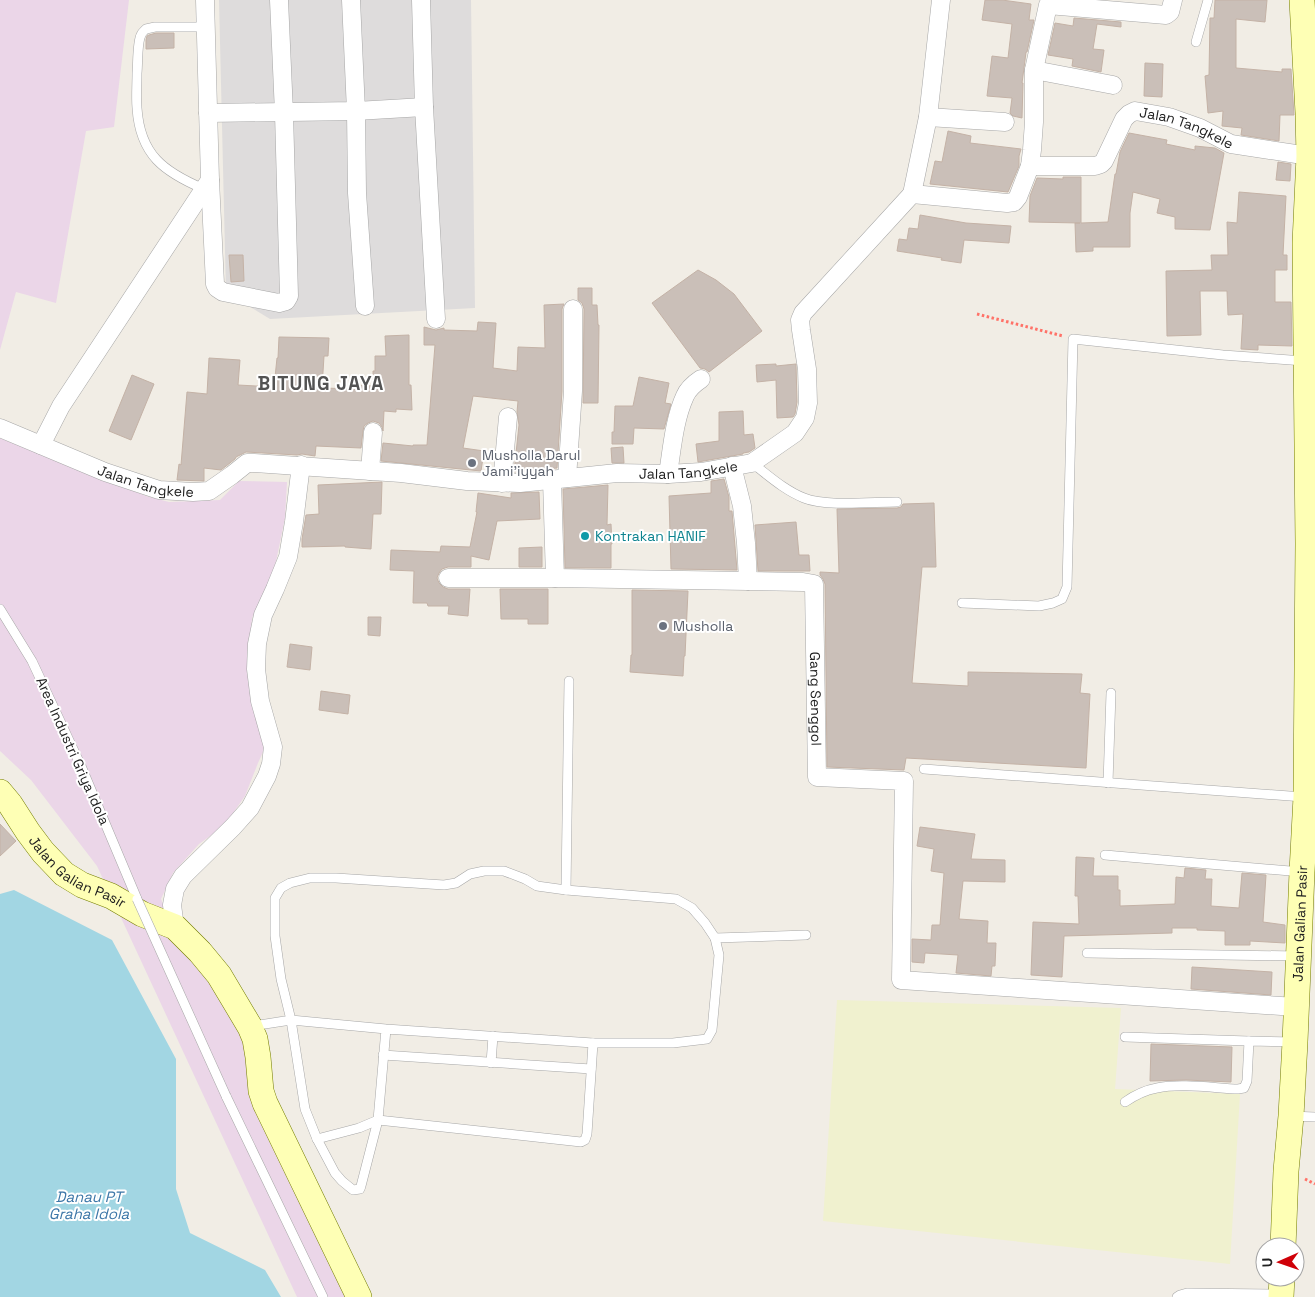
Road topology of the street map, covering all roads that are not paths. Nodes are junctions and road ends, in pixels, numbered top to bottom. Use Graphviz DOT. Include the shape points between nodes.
graph roads {
  1 [pos="205,0"];
  2 [pos="279,0"];
  3 [pos="351,0"];
  4 [pos="421,0"];
  5 [pos="942,0"];
  6 [pos="1173,0"];
  7 [pos="1208,0"];
  8 [pos="1302,0"];
  9 [pos="1048,2"];
  10 [pos="205,26"];
  11 [pos="1196,42"];
  12 [pos="1310,63"];
  13 [pos="1034,70"];
  14 [pos="1113,85"];
  15 [pos="424,107"];
  16 [pos="356,111"];
  17 [pos="208,113"];
  18 [pos="284,113"];
  19 [pos="1312,113"];
  20 [pos="928,117"];
  21 [pos="1005,122"];
  22 [pos="1309,156"];
  23 [pos="1030,166"];
  24 [pos="207,185"];
  25 [pos="912,194"];
  26 [pos="1310,243"];
  27 [pos="365,306"];
  28 [pos="573,309"];
  29 [pos="436,319"];
  30 [pos="1307,361"];
  31 [pos="701,379"];
  32 [pos="508,417"];
  33 [pos="0,428"];
  34 [pos="373,432"];
  35 [pos="41,444"];
  36 [pos="752,462"];
  37 [pos="301,465"];
  38 [pos="732,466"];
  39 [pos="370,471"];
  40 [pos="668,474"];
  41 [pos="559,479"];
  42 [pos="502,483"];
  43 [pos="897,502"];
  44 [pos="1312,544"];
  45 [pos="448,578"];
  46 [pos="555,578"];
  47 [pos="748,581"];
  48 [pos="962,603"];
  49 [pos="0,609"];
  50 [pos="568,681"];
  51 [pos="1311,681"];
  52 [pos="1111,693"];
  53 [pos="924,769"];
  54 [pos="1108,783"];
  55 [pos="0,792"];
  56 [pos="1306,798"];
  57 [pos="1105,855"];
  58 [pos="1307,858"];
  59 [pos="566,890"];
  60 [pos="174,927"];
  61 [pos="806,935"];
  62 [pos="715,938"];
  63 [pos="1087,954"];
  64 [pos="1298,956"];
  65 [pos="1296,1007"];
  66 [pos="292,1020"];
  67 [pos="250,1027"];
  68 [pos="386,1029"];
  69 [pos="493,1036"];
  70 [pos="1125,1037"];
  71 [pos="1249,1041"];
  72 [pos="1295,1042"];
  73 [pos="593,1044"];
  74 [pos="383,1055"];
  75 [pos="491,1063"];
  76 [pos="591,1069"];
  77 [pos="1125,1102"];
  78 [pos="1303,1116"];
  79 [pos="378,1120"];
  80 [pos="317,1139"];
  81 [pos="1283,1237"];
  82 [pos="1281,1289"];
  83 [pos="323,1297"];
  84 [pos="359,1297"];
  85 [pos="1177,1297"];
  1 -- 10 [label="street"];
  2 -- 18 [label="street"];
  3 -- 16 [label="street"];
  4 -- 15 [label="street"];
  5 -- 20 [label="street"];
  6 -- 9 [label="street" via="1166,15"];
  7 -- 11 [label="lane"];
  8 -- 12 [label="street, Jalan Galian Pasir"];
  9 -- 13 [label="street"];
  10 -- 17 [label="street"];
  10 -- 24 [label="lane" via="155,27 146,29 141,35 137,108 147,149 158,162 187,182"];
  12 -- 19 [label="street, Jalan Galian Pasir"];
  13 -- 14 [label="street"];
  13 -- 23 [label="street"];
  15 -- 16 [label="street"];
  15 -- 29 [label="street"];
  16 -- 18 [label="street"];
  16 -- 27 [label="street" via="357,194"];
  17 -- 18 [label="street"];
  17 -- 24 [label="street"];
  18 -- 24 [label="street" via="286,301 279,304 217,288"];
  19 -- 22 [label="street, Jalan Galian Pasir"];
  20 -- 21 [label="street"];
  20 -- 25 [label="street"];
  22 -- 23 [label="street, Jalan Tangkele" via="1231,144 1169,116 1135,111 1124,119 1101,164"];
  22 -- 26 [label="street, Jalan Galian Pasir"];
  23 -- 25 [label="street" via="1014,202"];
  24 -- 35 [label="street" via="61,406"];
  25 -- 36 [label="street, Jalan Tangkele" via="803,313 800,320 808,403 805,418 795,434"];
  26 -- 30 [label="street, Jalan Galian Pasir"];
  28 -- 41 [label="street" via="573,391"];
  30 -- 44 [label="street, Jalan Galian Pasir"];
  30 -- 48 [label="lane" via="1073,339 1067,587 1062,599 1039,606"];
  31 -- 40 [label="street" via="686,394 678,416"];
  32 -- 42 [label="street"];
  33 -- 35 [label="street, Jalan Tangkele"];
  34 -- 39 [label="street"];
  35 -- 37 [label="street, Jalan Tangkele" via="144,486 175,492 209,491 247,463"];
  36 -- 38 [label="street, Jalan Tangkele"];
  36 -- 43 [label="lane" via="804,499 829,503"];
  37 -- 39 [label="street, Jalan Tangkele"];
  37 -- 60 [label="street" via="288,558 262,615 257,644 260,701 273,747 271,764 250,808 183,876 175,890 172,905"];
  38 -- 40 [label="street, Jalan Tangkele"];
  38 -- 47 [label="street" via="742,506"];
  39 -- 42 [label="street, Jalan Tangkele"];
  40 -- 41 [label="street, Jalan Tangkele"];
  41 -- 42 [label="street, Jalan Tangkele"];
  41 -- 46 [label="street"];
  44 -- 51 [label="street, Jalan Galian Pasir"];
  45 -- 46 [label="street, Gang Senggol"];
  46 -- 47 [label="street, Gang Senggol"];
  47 -- 65 [label="street, Gang Senggol" via="814,584 817,777 904,781 901,980"];
  49 -- 83 [label="lane, Area Industri Griya Idola, bridge" via="32,661 226,1096"];
  50 -- 59 [label="lane"];
  51 -- 56 [label="street, Jalan Galian Pasir"];
  52 -- 54 [label="lane"];
  53 -- 54 [label="lane"];
  54 -- 56 [label="lane"];
  55 -- 60 [label="street, Jalan Galian Pasir" via="43,852 64,874"];
  56 -- 58 [label="street, Jalan Galian Pasir"];
  57 -- 58 [label="lane"];
  58 -- 64 [label="street, Jalan Galian Pasir"];
  59 -- 62 [label="lane" via="676,899 692,908"];
  59 -- 66 [label="lane" via="537,886 504,871 470,874 456,883 444,885 336,878 310,878 290,883 281,888 275,898 274,936"];
  60 -- 67 [label="street" via="219,975"];
  61 -- 62 [label="lane"];
  62 -- 73 [label="lane" via="719,955 712,1030 707,1039 673,1043"];
  63 -- 64 [label="lane"];
  64 -- 65 [label="street, Jalan Galian Pasir"];
  65 -- 72 [label="street, Jalan Galian Pasir"];
  66 -- 67 [label="lane"];
  66 -- 68 [label="lane"];
  66 -- 80 [label="lane" via="305,1109"];
  67 -- 84 [label="street" via="255,1039 265,1103"];
  68 -- 69 [label="lane"];
  68 -- 74 [label="lane"];
  69 -- 73 [label="lane"];
  69 -- 75 [label="lane"];
  70 -- 71 [label="lane"];
  71 -- 72 [label="lane"];
  71 -- 77 [label="lane" via="1244,1088 1174,1086 1157,1088"];
  72 -- 78 [label="street, Jalan Galian Pasir"];
  73 -- 76 [label="lane"];
  74 -- 75 [label="lane"];
  74 -- 79 [label="lane"];
  75 -- 76 [label="lane"];
  76 -- 79 [label="lane" via="587,1134 580,1142"];
  78 -- 81 [label="street, Jalan Galian Pasir" via="1286,1171"];
  79 -- 80 [label="lane"];
  79 -- 80 [label="lane" via="361,1186 357,1190 335,1173"];
  82 -- 85 [label="lane" via="1187,1293"];
}
